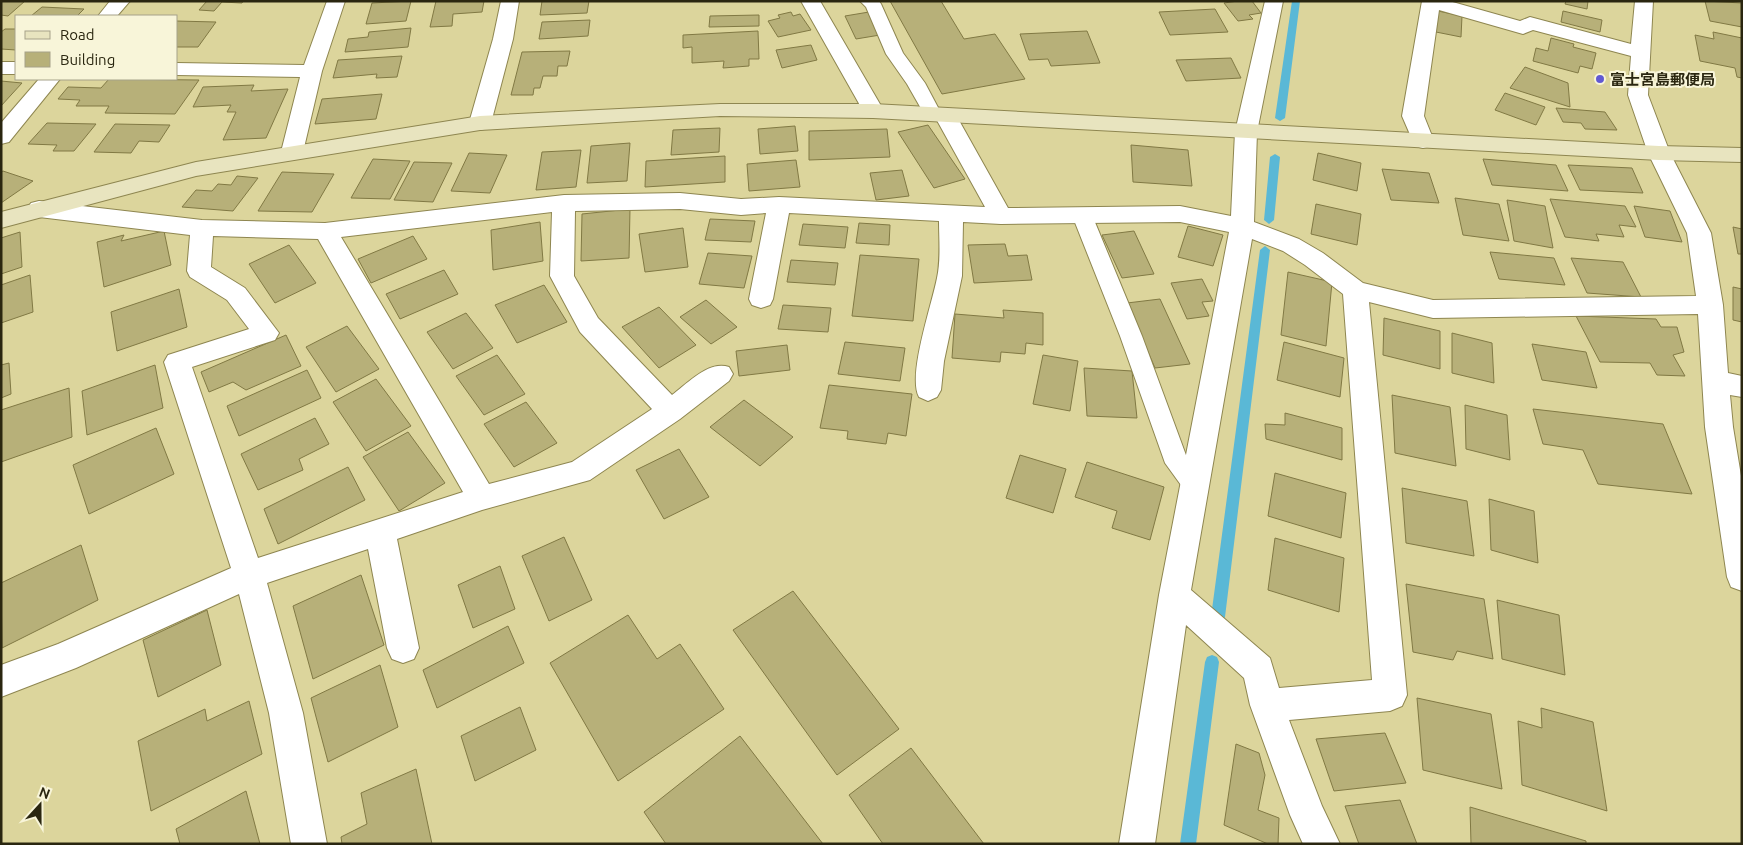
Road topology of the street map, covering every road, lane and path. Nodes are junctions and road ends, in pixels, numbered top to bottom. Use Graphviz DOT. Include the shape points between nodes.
graph roads {
  1 [pos="121,1"];
  2 [pos="336,1"];
  3 [pos="510,1"];
  4 [pos="868,1"];
  5 [pos="1274,1"];
  6 [pos="1431,1"];
  7 [pos="1644,1"];
  8 [pos="812,2"];
  9 [pos="108,15"];
  10 [pos="1640,53"];
  11 [pos="1,68"];
  12 [pos="15,68"];
  13 [pos="178,69"];
  14 [pos="312,71"];
  15 [pos="49,80"];
  16 [pos="873,111"];
  17 [pos="939,115"];
  18 [pos="480,123"];
  19 [pos="1246,132"];
  20 [pos="1,137"];
  21 [pos="1423,141"];
  22 [pos="292,152"];
  23 [pos="1659,153"];
  24 [pos="1742,155"];
  25 [pos="564,203"];
  26 [pos="779,205"];
  27 [pos="39,209"];
  28 [pos="951,214"];
  29 [pos="1001,216"];
  30 [pos="1082,216"];
  31 [pos="1,220"];
  32 [pos="1242,226"];
  33 [pos="202,228"];
  34 [pos="324,231"];
  35 [pos="1356,290"];
  36 [pos="761,299"];
  37 [pos="1710,305"];
  38 [pos="720,374"];
  39 [pos="1715,381"];
  40 [pos="1742,387"];
  41 [pos="928,390"];
  42 [pos="670,411"];
  43 [pos="1719,428"];
  44 [pos="1742,443"];
  45 [pos="1195,485"];
  46 [pos="482,498"];
  47 [pos="380,531"];
  48 [pos="249,575"];
  49 [pos="1742,577"];
  50 [pos="1174,595"];
  51 [pos="402,648"];
  52 [pos="1,681"];
  53 [pos="1267,705"];
  54 [pos="309,844"];
  55 [pos="1138,844"];
  56 [pos="1322,844"];
  1 -- 9 [label="street"];
  2 -- 14 [label="street"];
  3 -- 18 [label="street"];
  4 -- 17 [label="lane" via="873,4 895,54"];
  5 -- 19 [label="street"];
  6 -- 10 [label="street" via="1523,28 1530,23"];
  6 -- 21 [label="street" via="1412,116"];
  7 -- 10 [label="street"];
  8 -- 16 [label="street"];
  10 -- 23 [label="street" via="1638,95"];
  11 -- 12 [label="street"];
  13 -- 14 [label="street"];
  14 -- 22 [label="street"];
  15 -- 20 [label="street"];
  16 -- 17 [label="street"];
  16 -- 18 [label="street" via="720,110"];
  17 -- 19 [label="street"];
  17 -- 29 [label="street"];
  18 -- 22 [label="street"];
  19 -- 21 [label="street"];
  19 -- 32 [label="street"];
  21 -- 23 [label="street"];
  22 -- 27 [label="street" via="196,169"];
  23 -- 24 [label="street"];
  23 -- 37 [label="street" via="1699,233"];
  25 -- 26 [label="street" via="680,201 741,207"];
  25 -- 34 [label="street"];
  25 -- 42 [label="street" via="562,276 589,325"];
  26 -- 28 [label="street"];
  26 -- 36 [label="street"];
  27 -- 31 [label="street"];
  27 -- 33 [label="street"];
  28 -- 29 [label="street"];
  28 -- 41 [label="street" via="950,276 931,361"];
  29 -- 30 [label="street"];
  30 -- 32 [label="street" via="1180,214"];
  30 -- 45 [label="lane" via="1131,336 1177,463"];
  32 -- 35 [label="street" via="1291,245"];
  32 -- 45 [label="street"];
  33 -- 34 [label="street"];
  33 -- 48 [label="street" via="199,271 236,294 266,333 177,362"];
  34 -- 46 [label="street"];
  35 -- 37 [label="street" via="1433,309"];
  35 -- 53 [label="street" via="1390,695"];
  37 -- 39 [label="street"];
  38 -- 42 [label="street"];
  39 -- 40 [label="street"];
  39 -- 43 [label="street"];
  42 -- 46 [label="street" via="580,472"];
  43 -- 44 [label="street"];
  43 -- 49 [label="street"];
  45 -- 50 [label="street"];
  46 -- 47 [label="street"];
  47 -- 48 [label="street"];
  47 -- 51 [label="street"];
  48 -- 52 [label="street" via="65,657"];
  48 -- 54 [label="street" via="286,713"];
  50 -- 53 [label="street" via="1258,669"];
  50 -- 55 [label="street"];
  53 -- 56 [label="street"];
}
